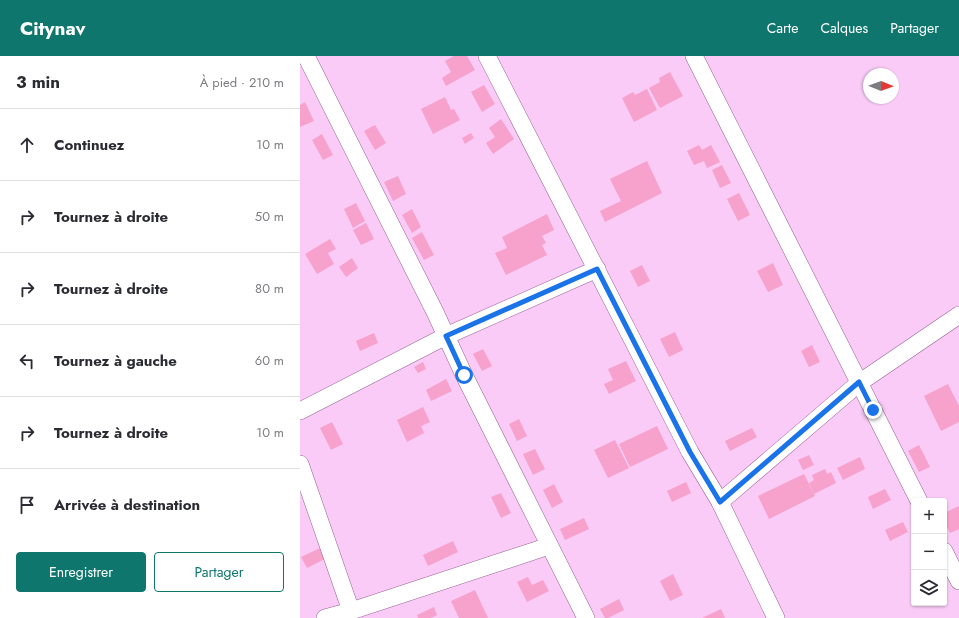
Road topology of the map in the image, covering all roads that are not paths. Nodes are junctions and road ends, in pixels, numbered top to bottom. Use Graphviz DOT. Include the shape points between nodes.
graph roads {
  1 [pos="306,56"];
  2 [pos="487,56"];
  3 [pos="694,56"];
  4 [pos="597,269"];
  5 [pos="959,315"];
  6 [pos="446,336"];
  7 [pos="859,382"];
  8 [pos="300,411"];
  9 [pos="300,464"];
  10 [pos="917,498"];
  11 [pos="720,502"];
  12 [pos="549,546"];
  13 [pos="947,557"];
  14 [pos="959,581"];
  15 [pos="351,611"];
  16 [pos="325,618"];
  17 [pos="586,618"];
  18 [pos="776,618"];
  1 -- 6 [label="street"];
  2 -- 4 [label="street"];
  3 -- 7 [label="street"];
  4 -- 6 [label="street"];
  4 -- 11 [label="street" via="690,452"];
  5 -- 7 [label="street"];
  6 -- 8 [label="street"];
  6 -- 12 [label="street"];
  7 -- 10 [label="street"];
  7 -- 11 [label="street"];
  9 -- 15 [label="street"];
  11 -- 18 [label="street"];
  12 -- 15 [label="street"];
  12 -- 17 [label="street"];
  13 -- 14 [label="street"];
  15 -- 16 [label="street"];
}
